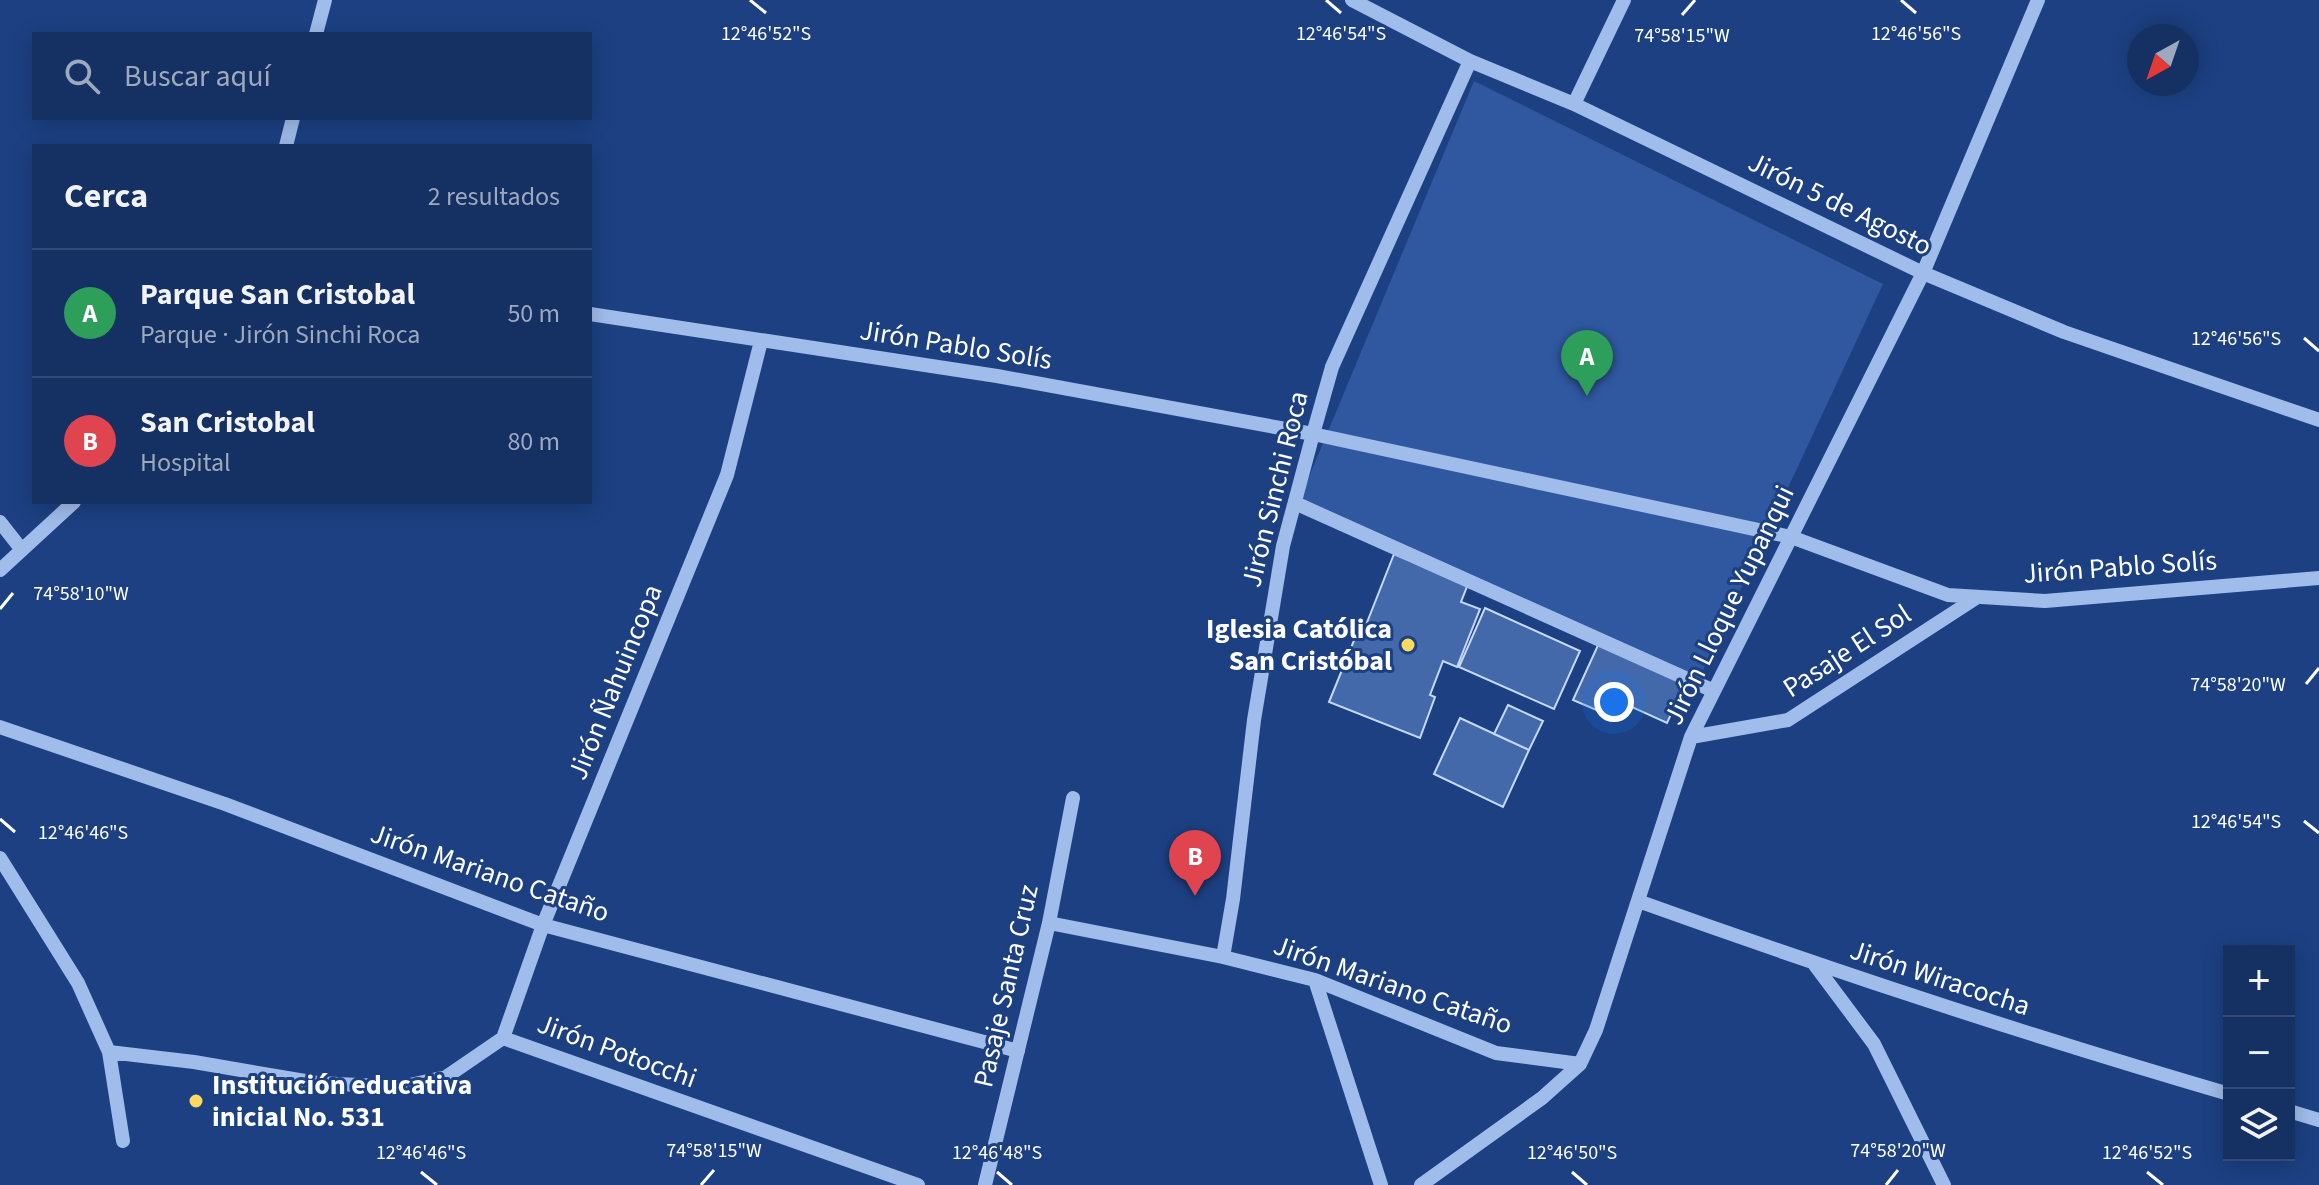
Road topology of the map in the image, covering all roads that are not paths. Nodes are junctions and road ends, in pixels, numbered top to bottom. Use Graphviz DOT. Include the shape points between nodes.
graph roads {
  1 [pos="325,0"];
  2 [pos="1352,0"];
  3 [pos="1624,0"];
  4 [pos="2038,0"];
  5 [pos="317,32"];
  6 [pos="1470,61"];
  7 [pos="1574,104"];
  8 [pos="292,120"];
  9 [pos="286,144"];
  10 [pos="1923,273"];
  11 [pos="592,314"];
  12 [pos="761,341"];
  13 [pos="2319,420"];
  14 [pos="1313,434"];
  15 [pos="1295,503"];
  16 [pos="72,504"];
  17 [pos="0,522"];
  18 [pos="1791,537"];
  19 [pos="22,550"];
  20 [pos="0,570"];
  21 [pos="2319,578"];
  22 [pos="1977,597"];
  23 [pos="1714,691"];
  24 [pos="0,727"];
  25 [pos="1691,737"];
  26 [pos="1073,798"];
  27 [pos="0,858"];
  28 [pos="1638,901"];
  29 [pos="1049,923"];
  30 [pos="543,925"];
  31 [pos="1223,957"];
  32 [pos="1815,965"];
  33 [pos="1315,980"];
  34 [pos="503,1038"];
  35 [pos="1018,1051"];
  36 [pos="109,1052"];
  37 [pos="1580,1064"];
  38 [pos="2223,1092"];
  39 [pos="2295,1113"];
  40 [pos="2319,1120"];
  41 [pos="123,1141"];
  42 [pos="918,1185"];
  43 [pos="985,1185"];
  44 [pos="1381,1185"];
  45 [pos="1421,1185"];
  46 [pos="1944,1185"];
  1 -- 5 [label="street"];
  2 -- 6 [label="street, Jirón 5 de Agosto"];
  3 -- 7 [label="street"];
  4 -- 10 [label="street, Jirón Lloque Yupanqui"];
  6 -- 7 [label="street, Jirón 5 de Agosto"];
  6 -- 14 [label="street, Jirón Sinchi Roca" via="1332,367"];
  7 -- 10 [label="street, Jirón 5 de Agosto"];
  8 -- 9 [label="street"];
  10 -- 13 [label="street, Jirón 5 de Agosto" via="2064,332"];
  10 -- 18 [label="street, Jirón Lloque Yupanqui"];
  11 -- 12 [label="street, Jirón Pablo Solís"];
  12 -- 14 [label="street, Jirón Pablo Solís" via="997,376"];
  12 -- 30 [label="street, Jirón Ñahuincopa" via="727,475"];
  14 -- 15 [label="street, Jirón Sinchi Roca"];
  14 -- 18 [label="street, Jirón Pablo Solís"];
  15 -- 23 [label="street"];
  15 -- 31 [label="street, Jirón Sinchi Roca" via="1254,720"];
  16 -- 19 [label="street"];
  17 -- 19 [label="street"];
  18 -- 22 [label="street, Jirón Pablo Solís" via="1948,595"];
  18 -- 23 [label="street, Jirón Lloque Yupanqui"];
  19 -- 20 [label="street"];
  21 -- 22 [label="street, Jirón Pablo Solís" via="2045,601"];
  22 -- 25 [label="street, Pasaje El Sol" via="1788,720"];
  23 -- 25 [label="street, Jirón Lloque Yupanqui"];
  24 -- 30 [label="street, Jirón Mariano Cataño" via="225,804"];
  25 -- 28 [label="street, Jirón Lloque Yupanqui"];
  26 -- 29 [label="street, Pasaje Santa Cruz"];
  27 -- 36 [label="street" via="78,983"];
  28 -- 32 [label="street, Jirón Wiracocha"];
  28 -- 37 [label="street, Jirón Lloque Yupanqui"];
  29 -- 31 [label="street, Jirón Mariano Cataño"];
  29 -- 35 [label="street, Pasaje Santa Cruz"];
  30 -- 34 [label="street, Jirón Ñahuincopa"];
  30 -- 35 [label="street, Jirón Mariano Cataño"];
  31 -- 33 [label="street, Jirón Mariano Cataño"];
  32 -- 38 [label="street, Jirón Wiracocha"];
  32 -- 46 [label="street" via="1874,1044"];
  33 -- 37 [label="street, Jirón Mariano Cataño" via="1496,1053"];
  33 -- 44 [label="street"];
  34 -- 36 [label="street, Jirón Potocchi" via="446,1077 401,1087 317,1083"];
  34 -- 42 [label="street, Jirón Potocchi"];
  35 -- 43 [label="street, Pasaje Santa Cruz"];
  36 -- 41 [label="street"];
  37 -- 45 [label="street, Jirón Lloque Yupanqui" via="1542,1098"];
  39 -- 40 [label="street"];
}
